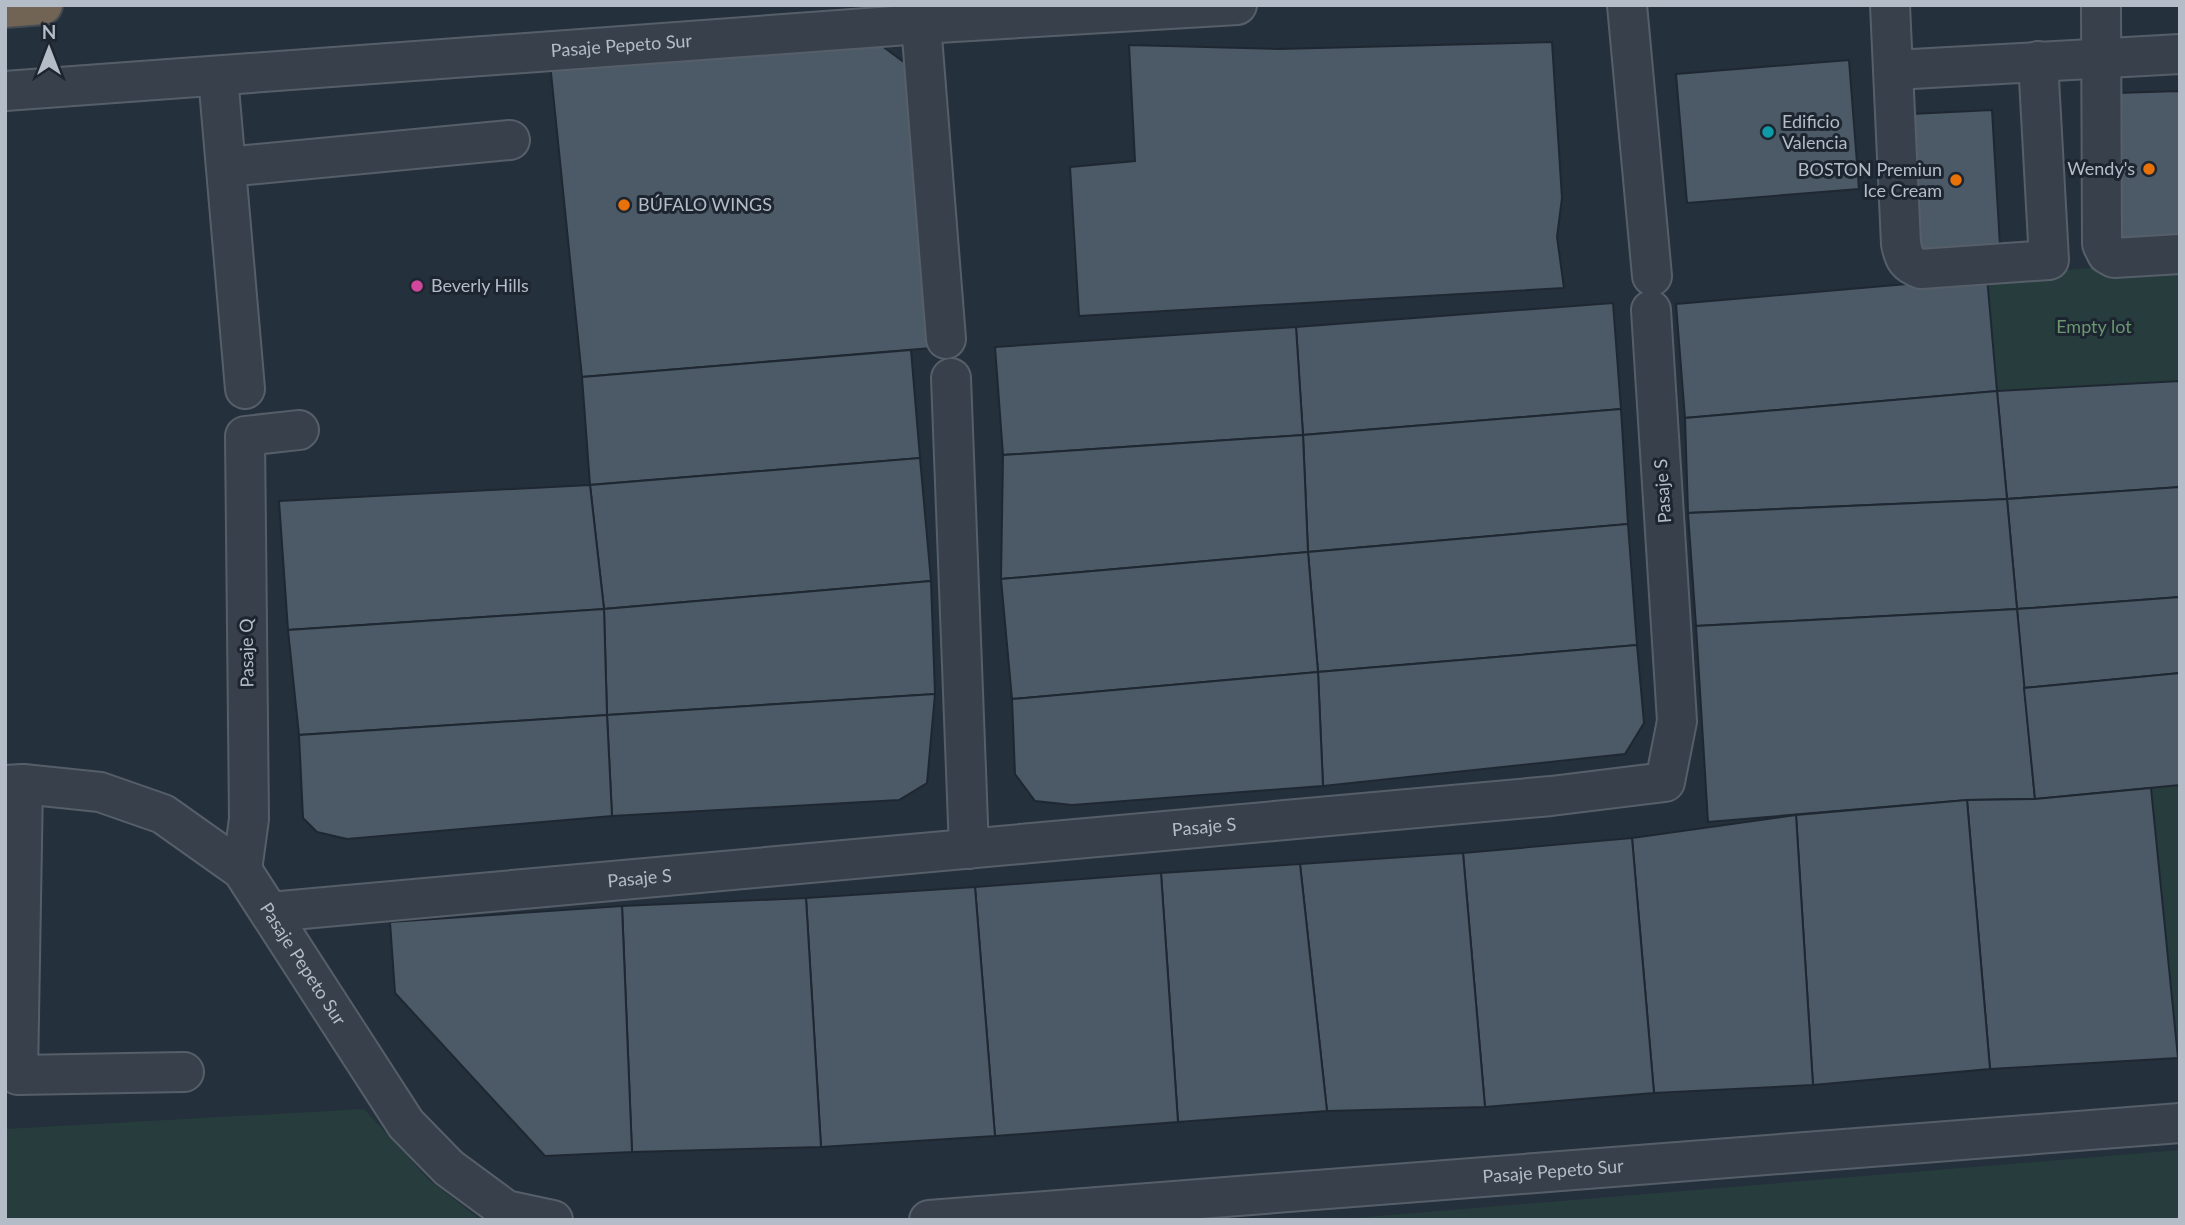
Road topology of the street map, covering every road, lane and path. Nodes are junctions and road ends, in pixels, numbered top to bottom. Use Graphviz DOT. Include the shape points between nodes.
graph roads {
  1 [pos="43,5"];
  2 [pos="1237,5"];
  3 [pos="1627,5"];
  4 [pos="1890,5"];
  5 [pos="2101,5"];
  6 [pos="5,8"];
  7 [pos="920,24"];
  8 [pos="2180,54"];
  9 [pos="2101,57"];
  10 [pos="2038,61"];
  11 [pos="1894,70"];
  12 [pos="218,76"];
  13 [pos="5,90"];
  14 [pos="510,140"];
  15 [pos="226,167"];
  16 [pos="2180,254"];
  17 [pos="946,339"];
  18 [pos="951,379"];
  19 [pos="245,389"];
  20 [pos="299,430"];
  21 [pos="14,785"];
  22 [pos="970,849"];
  23 [pos="242,870"];
  24 [pos="270,912"];
  25 [pos="184,1072"];
  26 [pos="2180,1123"];
  27 [pos="553,1220"];
  28 [pos="929,1220"];
  1 -- 6 [label="highway"];
  2 -- 7 [label="street, Pasaje Pepeto Sur"];
  3 -- 22 [label="street, Pasaje S" via="1652,293 1677,721 1665,782"];
  4 -- 11 [label="street"];
  5 -- 9 [label="street"];
  7 -- 12 [label="street, Pasaje Pepeto Sur"];
  7 -- 17 [label="street"];
  8 -- 9 [label="street"];
  9 -- 10 [label="street"];
  9 -- 16 [label="street" via="2102,244 2106,254 2114,258"];
  10 -- 11 [label="street"];
  10 -- 11 [label="street" via="2049,260 1922,269 1904,258"];
  12 -- 13 [label="street, Pasaje Pepeto Sur"];
  12 -- 15 [label="street"];
  14 -- 15 [label="street"];
  15 -- 19 [label="street"];
  18 -- 22 [label="street"];
  20 -- 23 [label="street, Pasaje Q" via="230,438 249,819"];
  21 -- 23 [label="street, Pasaje Pepeto Sur" via="100,792 163,814"];
  21 -- 25 [label="street" via="18,1075"];
  22 -- 24 [label="street, Pasaje S"];
  23 -- 24 [label="street, Pasaje Pepeto Sur"];
  24 -- 27 [label="street, Pasaje Pepeto Sur" via="406,1124 449,1168 506,1210"];
  26 -- 28 [label="street, Pasaje Pepeto Sur"];
}
